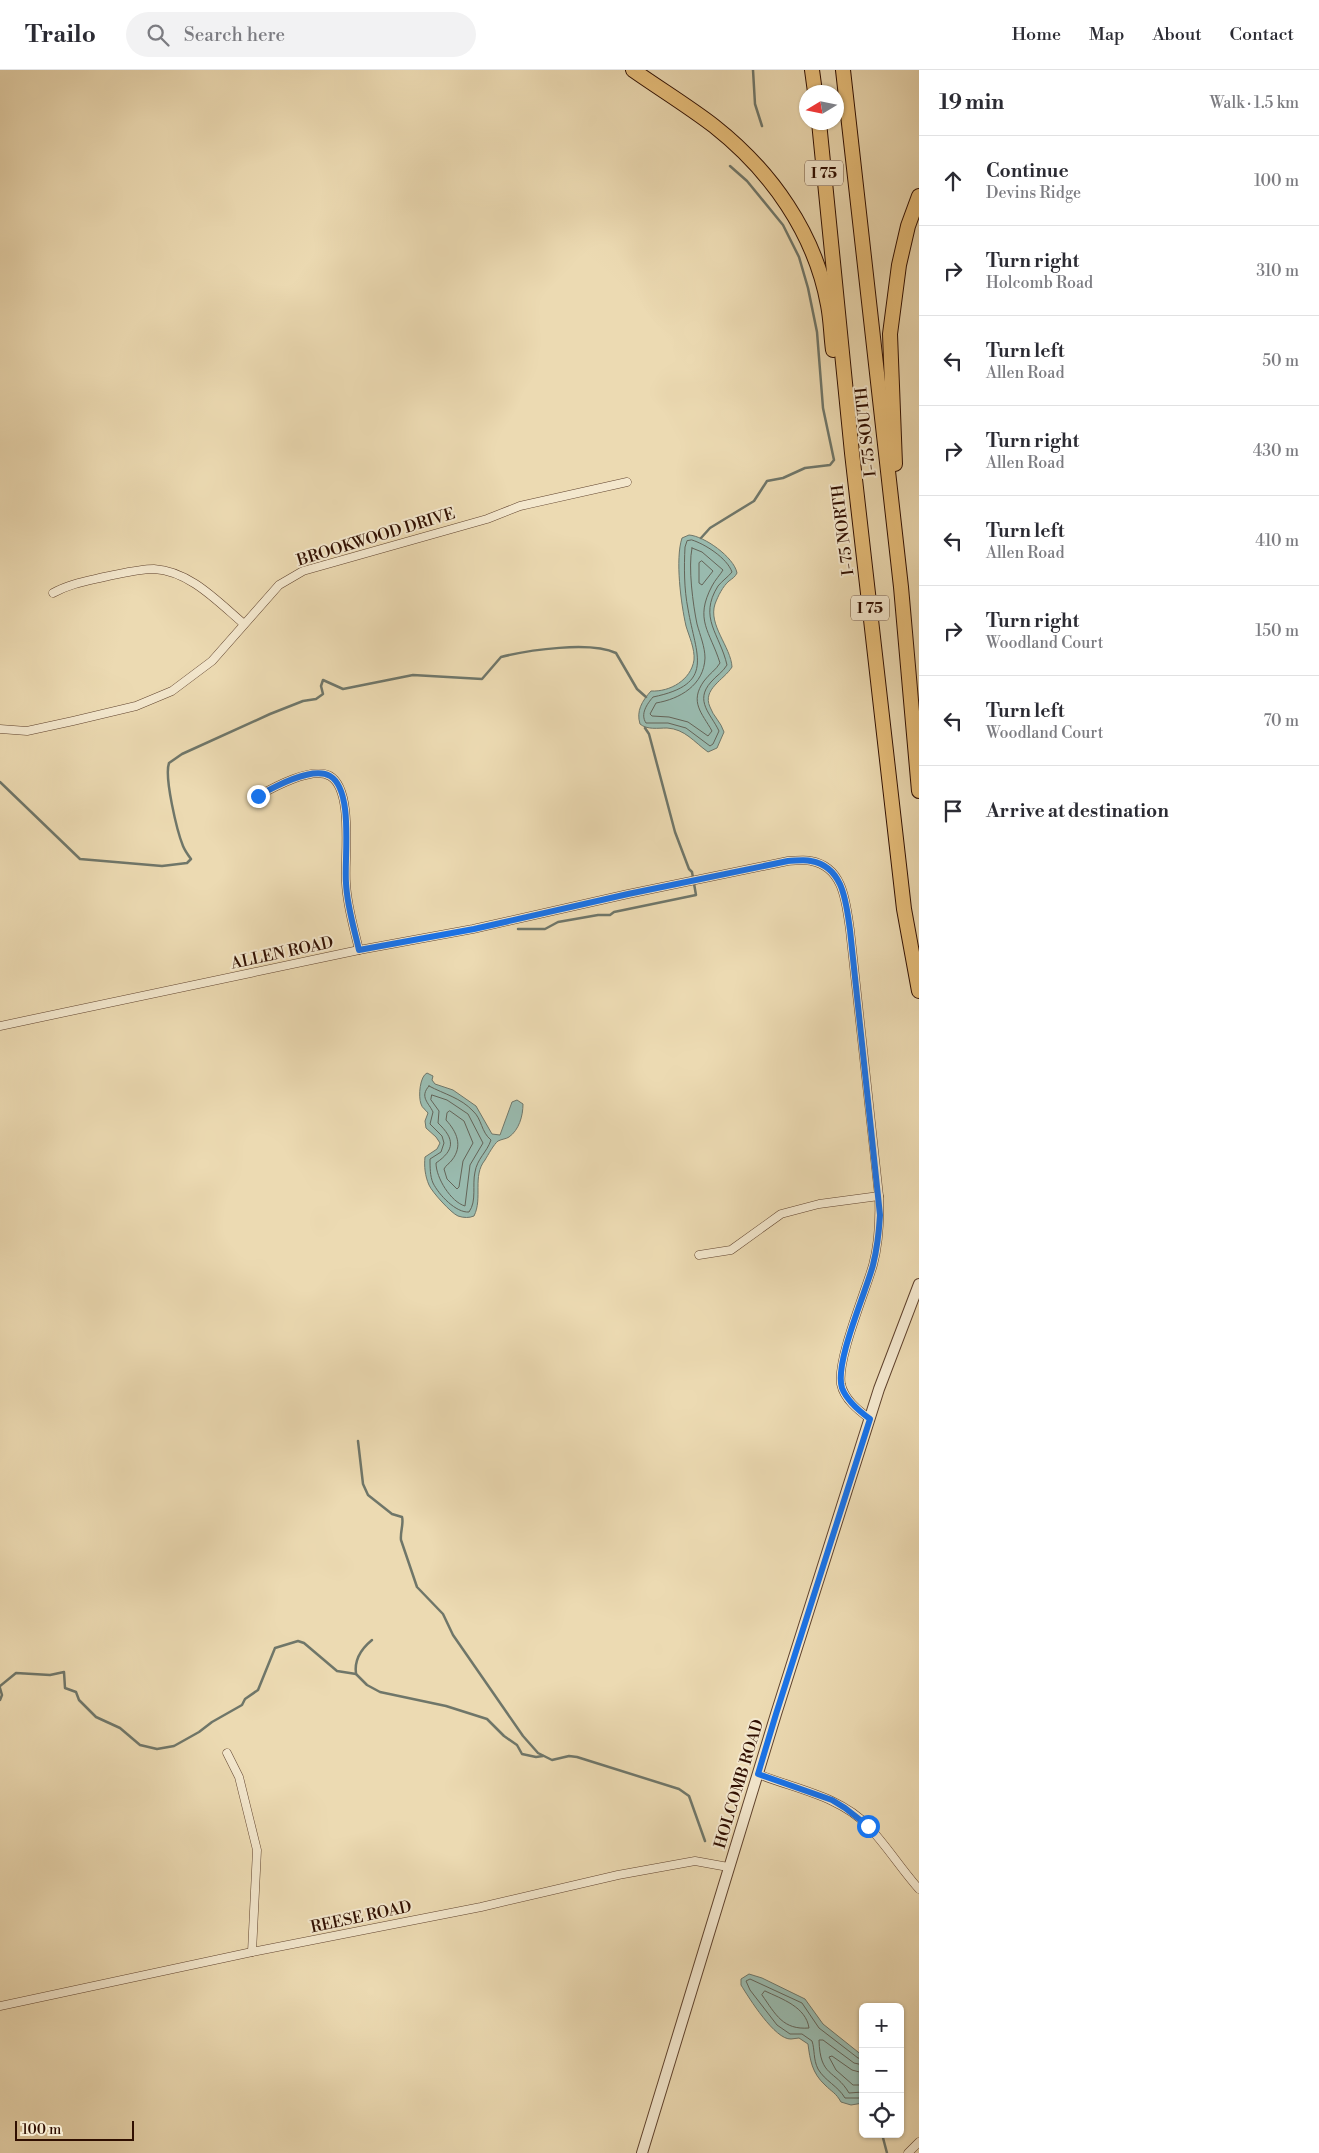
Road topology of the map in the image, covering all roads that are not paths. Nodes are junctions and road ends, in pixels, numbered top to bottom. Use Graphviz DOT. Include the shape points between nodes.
graph roads {
  1 [pos="632,70"];
  2 [pos="812,70"];
  3 [pos="843,70"];
  4 [pos="814,85"];
  5 [pos="820,130"];
  6 [pos="919,196"];
  7 [pos="852,453"];
  8 [pos="627,482"];
  9 [pos="900,587"];
  10 [pos="53,593"];
  11 [pos="244,624"];
  12 [pos="0,729"];
  13 [pos="919,791"];
  14 [pos="258,796"];
  15 [pos="359,950"];
  16 [pos="919,991"];
  17 [pos="0,1026"];
  18 [pos="879,1196"];
  19 [pos="698,1255"];
  20 [pos="919,1284"];
  21 [pos="870,1419"];
  22 [pos="227,1753"];
  23 [pos="758,1774"];
  24 [pos="728,1867"];
  25 [pos="916,1879"];
  26 [pos="919,1889"];
  27 [pos="252,1952"];
  28 [pos="0,2006"];
  29 [pos="919,2142"];
  30 [pos="642,2153"];
  31 [pos="908,2153"];
  1 -- 7 [label="highway" via="714,125 742,149 790,209 816,262 826,297 841,413"];
  2 -- 4 [label="highway"];
  3 -- 9 [label="highway, I-75 SOUTH / I 75"];
  5 -- 7 [label="highway, I-75 NORTH / I 75"];
  6 -- 9 [label="highway" via="899,265 890,334"];
  7 -- 16 [label="highway, I-75 NORTH / I 75" via="904,909"];
  8 -- 11 [label="street, BROOKWOOD DRIVE" via="520,506 487,519 303,571 279,585"];
  9 -- 13 [label="highway, I-75 SOUTH / I 75"];
  10 -- 11 [label="street" via="76,583 132,571 154,570 185,578"];
  11 -- 12 [label="street, BROOKWOOD DRIVE" via="199,672 154,700 108,714 27,731"];
  14 -- 15 [label="street" via="282,783 310,774 325,774 335,780 340,788 346,819 346,884"];
  15 -- 17 [label="street, ALLEN ROAD"];
  15 -- 18 [label="street, ALLEN ROAD" via="474,929 788,861 810,860 825,865 836,875 844,895 850,930"];
  18 -- 19 [label="street" via="819,1204 781,1214 731,1250"];
  18 -- 21 [label="street, ALLEN ROAD" via="878,1239 873,1264 840,1375 846,1395"];
  20 -- 21 [label="street, HOLCOMB ROAD"];
  21 -- 23 [label="street, HOLCOMB ROAD"];
  22 -- 27 [label="street" via="239,1777 257,1850"];
  23 -- 24 [label="street, HOLCOMB ROAD"];
  23 -- 25 [label="street" via="832,1800 845,1808 868,1826"];
  24 -- 27 [label="street, REESE ROAD" via="695,1861"];
  24 -- 30 [label="street, HOLCOMB ROAD"];
  25 -- 26 [label="street"];
  27 -- 28 [label="street, REESE ROAD"];
  29 -- 31 [label="street"];
}
